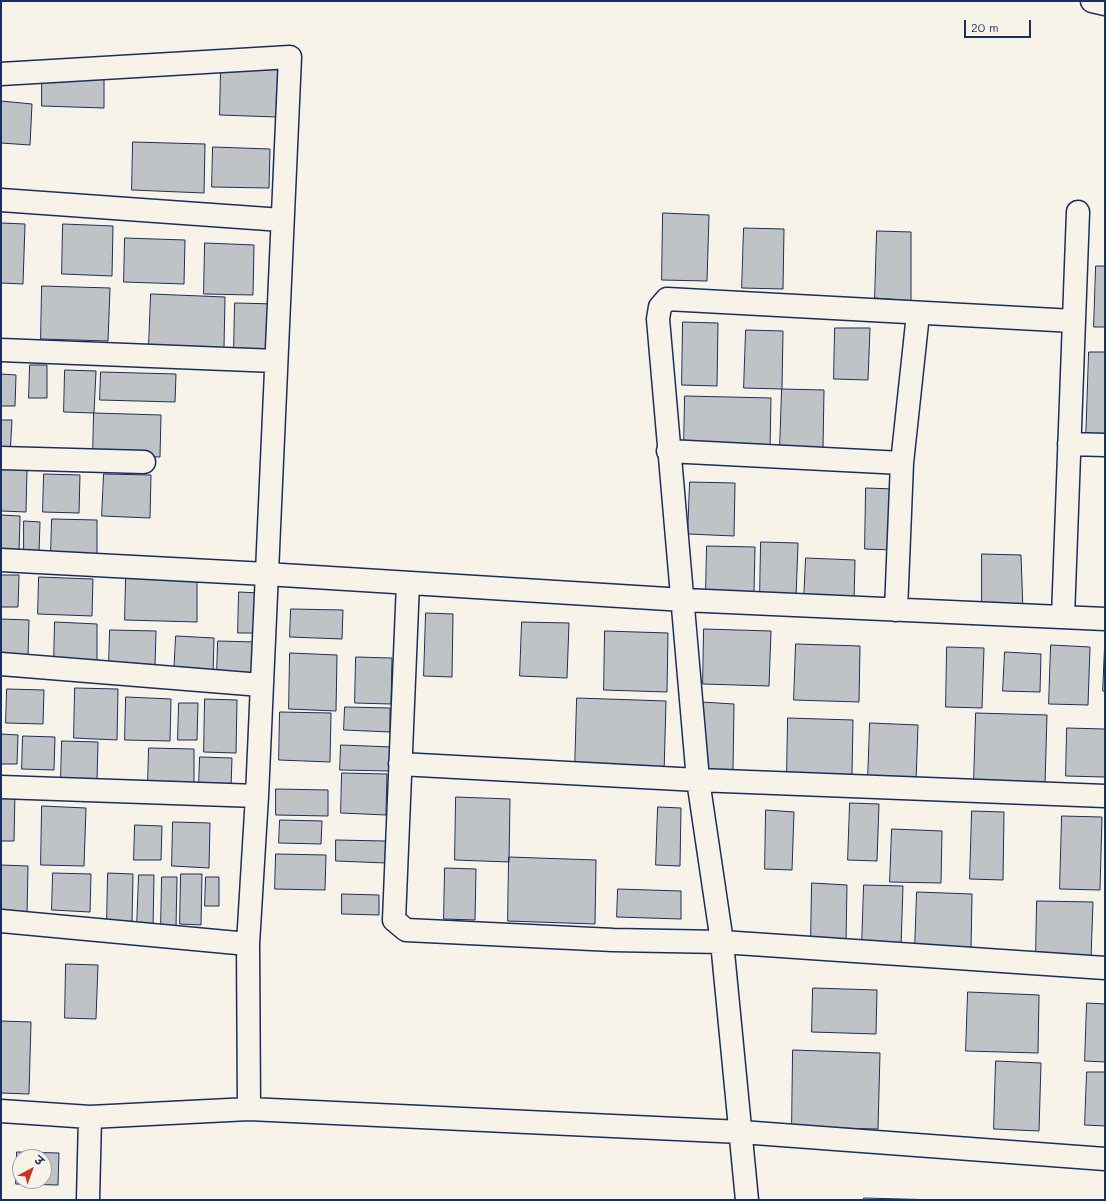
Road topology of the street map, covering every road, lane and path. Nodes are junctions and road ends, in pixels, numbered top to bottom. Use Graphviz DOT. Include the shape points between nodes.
graph roads {
  1 [pos="1092,1"];
  2 [pos="1105,4"];
  3 [pos="1,74"];
  4 [pos="1,200"];
  5 [pos="1078,212"];
  6 [pos="282,220"];
  7 [pos="918,314"];
  8 [pos="1074,321"];
  9 [pos="1,350"];
  10 [pos="276,360"];
  11 [pos="1069,444"];
  12 [pos="1105,445"];
  13 [pos="668,451"];
  14 [pos="1,458"];
  15 [pos="144,462"];
  16 [pos="902,463"];
  17 [pos="1,560"];
  18 [pos="266,574"];
  19 [pos="408,583"];
  20 [pos="684,600"];
  21 [pos="896,610"];
  22 [pos="1063,617"];
  23 [pos="1105,619"];
  24 [pos="1,664"];
  25 [pos="261,685"];
  26 [pos="400,764"];
  27 [pos="698,780"];
  28 [pos="1,787"];
  29 [pos="257,796"];
  30 [pos="1105,796"];
  31 [pos="1,921"];
  32 [pos="722,942"];
  33 [pos="248,944"];
  34 [pos="1105,968"];
  35 [pos="249,1109"];
  36 [pos="1,1111"];
  37 [pos="90,1117"];
  38 [pos="741,1132"];
  39 [pos="1105,1159"];
  40 [pos="88,1200"];
  41 [pos="747,1200"];
  1 -- 2 [label="street"];
  3 -- 6 [label="street" via="290,57"];
  4 -- 6 [label="street"];
  5 -- 8 [label="street"];
  6 -- 10 [label="street"];
  7 -- 8 [label="street"];
  7 -- 13 [label="street" via="667,299 660,307 658,319"];
  7 -- 16 [label="street"];
  8 -- 11 [label="street"];
  9 -- 10 [label="street"];
  10 -- 18 [label="street"];
  11 -- 12 [label="street"];
  11 -- 22 [label="street"];
  13 -- 16 [label="street"];
  13 -- 20 [label="street"];
  14 -- 15 [label="street"];
  16 -- 21 [label="street"];
  17 -- 18 [label="street"];
  18 -- 19 [label="street"];
  18 -- 25 [label="street"];
  19 -- 20 [label="street"];
  19 -- 26 [label="street"];
  20 -- 21 [label="street"];
  20 -- 27 [label="street"];
  21 -- 22 [label="street"];
  22 -- 23 [label="street"];
  24 -- 25 [label="street"];
  25 -- 29 [label="street"];
  26 -- 27 [label="street"];
  26 -- 32 [label="street" via="394,920 406,930 613,940"];
  27 -- 30 [label="street"];
  27 -- 32 [label="street"];
  28 -- 29 [label="street"];
  29 -- 33 [label="street"];
  31 -- 33 [label="street"];
  32 -- 34 [label="street"];
  32 -- 38 [label="street"];
  33 -- 35 [label="street"];
  35 -- 37 [label="street"];
  35 -- 38 [label="street"];
  36 -- 37 [label="street"];
  37 -- 40 [label="street"];
  38 -- 39 [label="street"];
  38 -- 41 [label="street"];
}
